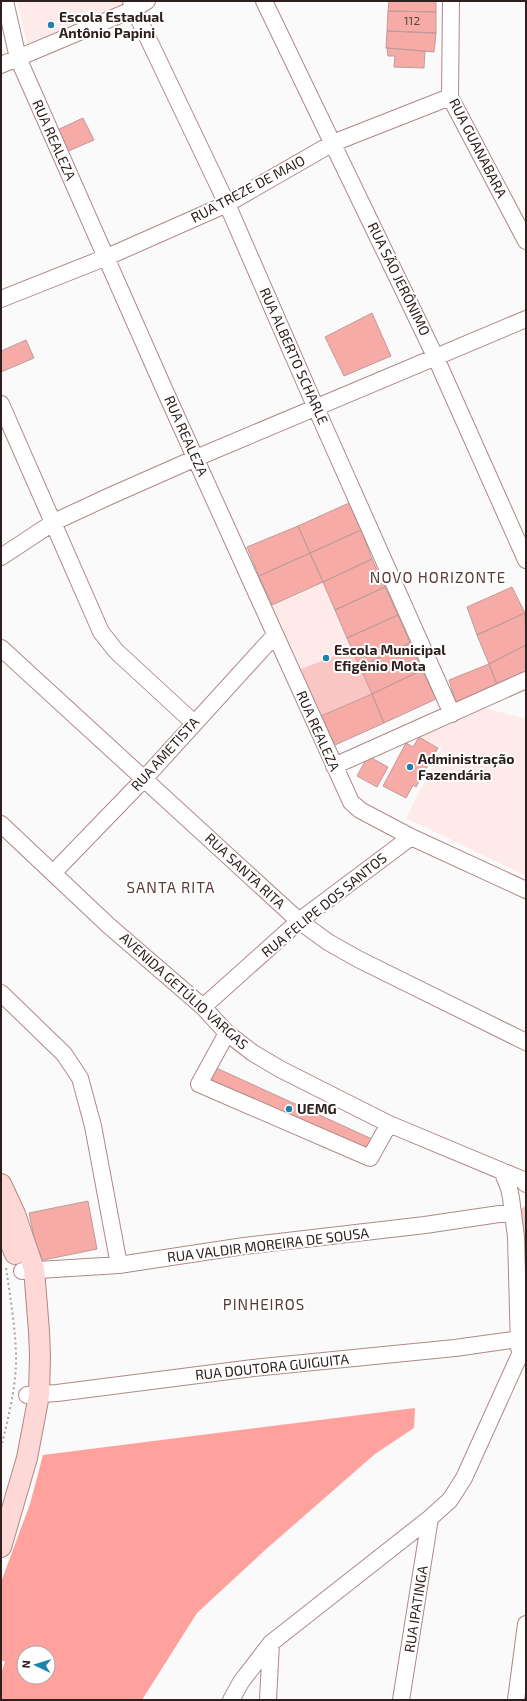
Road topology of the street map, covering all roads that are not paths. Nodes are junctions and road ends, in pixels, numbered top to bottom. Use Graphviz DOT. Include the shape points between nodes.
graph roads {
  1 [pos="4,1"];
  2 [pos="264,1"];
  3 [pos="451,1"];
  4 [pos="137,4"];
  5 [pos="18,58"];
  6 [pos="1,65"];
  7 [pos="450,97"];
  8 [pos="333,143"];
  9 [pos="227,204"];
  10 [pos="526,241"];
  11 [pos="107,257"];
  12 [pos="1,299"];
  13 [pos="526,319"];
  14 [pos="435,356"];
  15 [pos="1,404"];
  16 [pos="316,408"];
  17 [pos="196,458"];
  18 [pos="54,522"];
  19 [pos="1,557"];
  20 [pos="526,560"];
  21 [pos="275,635"];
  22 [pos="1,648"];
  23 [pos="526,680"];
  24 [pos="452,714"];
  25 [pos="194,723"];
  26 [pos="334,766"];
  27 [pos="144,778"];
  28 [pos="1,824"];
  29 [pos="411,837"];
  30 [pos="54,872"];
  31 [pos="526,890"];
  32 [pos="299,921"];
  33 [pos="1,992"];
  34 [pos="203,1007"];
  35 [pos="227,1033"];
  36 [pos="526,1042"];
  37 [pos="389,1124"];
  38 [pos="502,1171"];
  39 [pos="1,1184"];
  40 [pos="526,1184"];
  41 [pos="526,1199"];
  42 [pos="513,1212"];
  43 [pos="1,1219"];
  44 [pos="119,1265"];
  45 [pos="20,1268"];
  46 [pos="522,1296"];
  47 [pos="522,1343"];
  48 [pos="33,1395"];
  49 [pos="1,1510"];
  50 [pos="430,1518"];
  51 [pos="1,1547"];
  52 [pos="526,1624"];
  53 [pos="271,1643"];
  54 [pos="231,1700"];
  55 [pos="268,1700"];
  56 [pos="401,1700"];
  57 [pos="516,1700"];
  1 -- 5 [label="street, RUA REALEZA"];
  2 -- 8 [label="street, RUA SÃO JERÔNIMO"];
  3 -- 7 [label="street, RUA GUANABARA"];
  4 -- 5 [label="street"];
  4 -- 9 [label="street, RUA ALBERTO SCHARLE"];
  5 -- 6 [label="street"];
  5 -- 11 [label="street, RUA REALEZA"];
  7 -- 8 [label="street, RUA TREZE DE MAIO"];
  7 -- 10 [label="street, RUA GUANABARA"];
  8 -- 9 [label="street, RUA TREZE DE MAIO"];
  8 -- 14 [label="street, RUA SÃO JERÔNIMO"];
  9 -- 11 [label="street, RUA TREZE DE MAIO"];
  9 -- 16 [label="street, RUA ALBERTO SCHARLE"];
  11 -- 12 [label="street, RUA TREZE DE MAIO"];
  11 -- 17 [label="street, RUA REALEZA"];
  13 -- 14 [label="street"];
  14 -- 16 [label="street"];
  14 -- 20 [label="street, RUA SÃO JERÔNIMO"];
  15 -- 18 [label="street"];
  16 -- 17 [label="street"];
  16 -- 24 [label="street, RUA ALBERTO SCHARLE"];
  17 -- 18 [label="street"];
  17 -- 21 [label="street, RUA REALEZA"];
  18 -- 19 [label="street"];
  18 -- 25 [label="street" via="101,632 116,651"];
  21 -- 25 [label="street, RUA AMETISTA"];
  21 -- 26 [label="street, RUA REALEZA"];
  22 -- 27 [label="street, RUA SANTA RITA"];
  23 -- 24 [label="street"];
  24 -- 26 [label="street"];
  25 -- 27 [label="street, RUA AMETISTA"];
  26 -- 29 [label="street, RUA REALEZA" via="351,802 360,810"];
  27 -- 30 [label="street, RUA AMETISTA"];
  27 -- 32 [label="street, RUA SANTA RITA"];
  28 -- 30 [label="street, AVENIDA GETÚLIO VARGAS"];
  29 -- 31 [label="street, RUA REALEZA"];
  29 -- 32 [label="street, RUA FELIPE DOS SANTOS"];
  30 -- 34 [label="street, AVENIDA GETÚLIO VARGAS" via="108,925"];
  32 -- 34 [label="street, RUA FELIPE DOS SANTOS"];
  32 -- 36 [label="street, RUA SANTA RITA" via="358,959"];
  33 -- 44 [label="street" via="64,1054 80,1078 94,1126"];
  34 -- 35 [label="street, AVENIDA GETÚLIO VARGAS"];
  35 -- 37 [label="street, AVENIDA GETÚLIO VARGAS" via="280,1069"];
  35 -- 37 [label="street" via="200,1084 370,1158"];
  37 -- 38 [label="street, AVENIDA GETÚLIO VARGAS"];
  38 -- 40 [label="street, AVENIDA GETÚLIO VARGAS" via="521,1179"];
  38 -- 42 [label="street" via="509,1188"];
  39 -- 45 [label="main road" via="15,1214"];
  41 -- 42 [label="street" via="517,1205"];
  42 -- 44 [label="street, RUA VALDIR MOREIRA DE SOUSA" via="244,1246"];
  42 -- 46 [label="street"];
  43 -- 45 [label="main road"];
  44 -- 45 [label="street, RUA VALDIR MOREIRA DE SOUSA"];
  45 -- 48 [label="main road" via="40,1331"];
  46 -- 47 [label="street"];
  47 -- 48 [label="street, RUA DOUTORA GUIGUITA" via="253,1368"];
  47 -- 50 [label="street" via="464,1478 450,1500"];
  48 -- 49 [label="main road"];
  48 -- 51 [label="main road" via="27,1458"];
  50 -- 53 [label="street"];
  50 -- 56 [label="street, RUA IPATINGA"];
  52 -- 57 [label="street"];
  53 -- 54 [label="street" via="241,1682"];
  53 -- 55 [label="street"];
}
